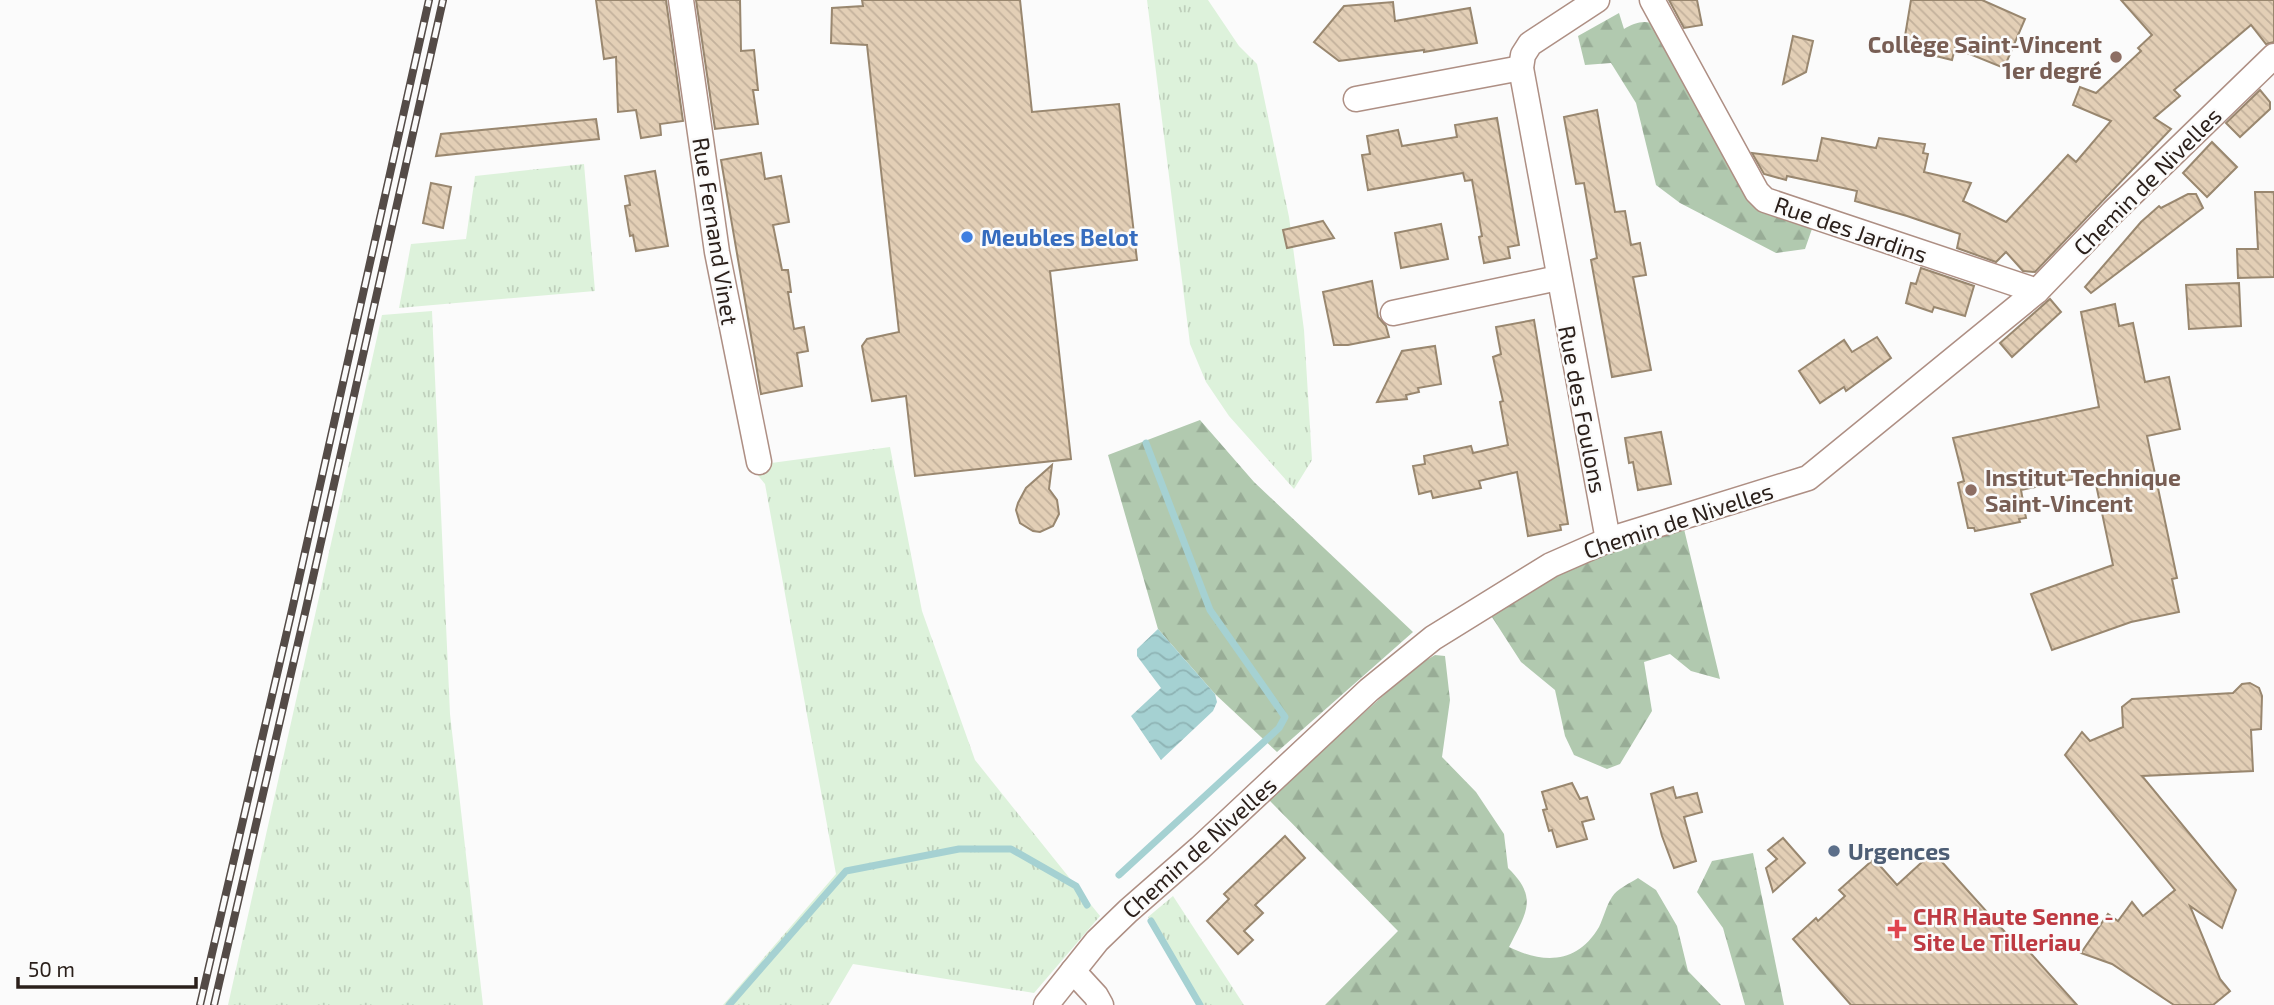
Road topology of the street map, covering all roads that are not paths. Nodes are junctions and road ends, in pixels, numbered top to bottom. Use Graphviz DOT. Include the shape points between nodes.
graph roads {
  1 [pos="681,0"];
  2 [pos="1597,0"];
  3 [pos="1652,0"];
  4 [pos="2274,56"];
  5 [pos="1521,68"];
  6 [pos="1356,99"];
  7 [pos="1558,278"];
  8 [pos="2036,291"];
  9 [pos="1393,313"];
  10 [pos="759,462"];
  11 [pos="1608,540"];
  12 [pos="1073,971"];
  13 [pos="1046,1005"];
  14 [pos="1101,1005"];
  1 -- 10 [label="street, Rue Fernand Vinet" via="717,252"];
  2 -- 5 [label="street" via="1530,44"];
  3 -- 8 [label="street, Rue des Jardins" via="1765,200"];
  4 -- 8 [label="street, Chemin de Nivelles"];
  5 -- 6 [label="street"];
  5 -- 7 [label="street, Rue des Foulons"];
  7 -- 9 [label="street"];
  7 -- 11 [label="street, Rue des Foulons"];
  8 -- 11 [label="street, Chemin de Nivelles" via="1808,478"];
  11 -- 12 [label="street, Chemin de Nivelles" via="1551,565 1433,638 1369,690 1128,911"];
  12 -- 13 [label="street, Chemin de Nivelles"];
  12 -- 14 [label="street"];
}
